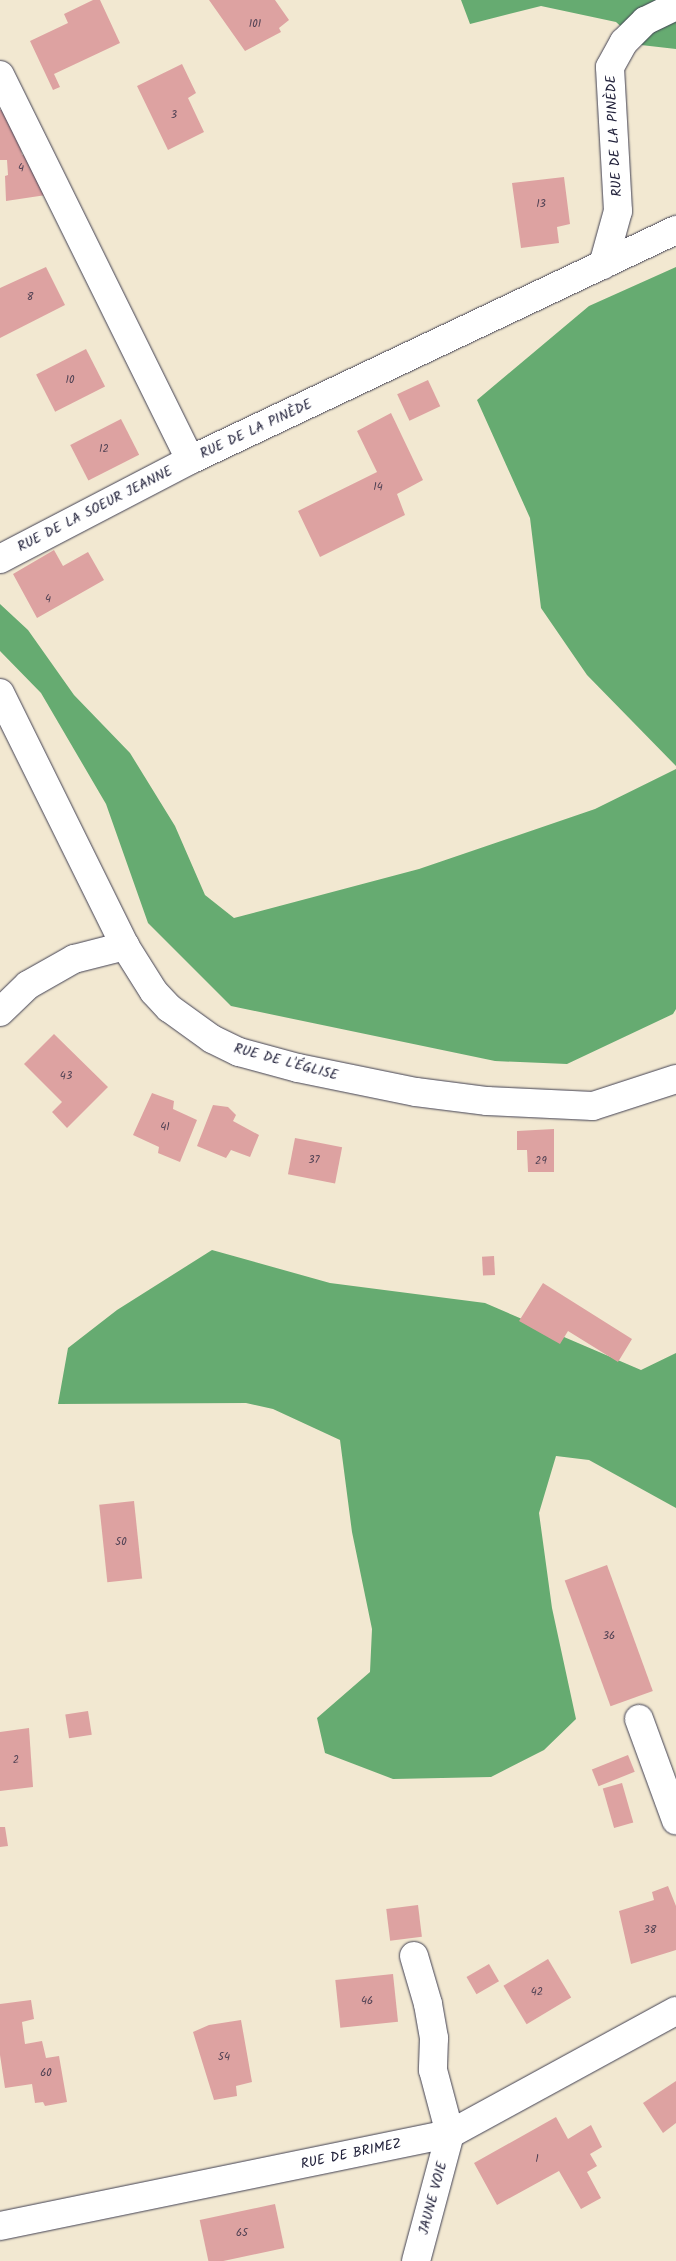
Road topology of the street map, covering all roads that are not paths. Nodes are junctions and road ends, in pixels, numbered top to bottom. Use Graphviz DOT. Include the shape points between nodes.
graph roads {
  1 [pos="676,6"];
  2 [pos="0,75"];
  3 [pos="676,230"];
  4 [pos="603,265"];
  5 [pos="190,460"];
  6 [pos="0,558"];
  7 [pos="0,693"];
  8 [pos="124,946"];
  9 [pos="0,1012"];
  10 [pos="676,1079"];
  11 [pos="639,1719"];
  12 [pos="676,1820"];
  13 [pos="414,1956"];
  14 [pos="676,2010"];
  15 [pos="450,2134"];
  16 [pos="0,2226"];
  17 [pos="416,2261"];
  1 -- 4 [label="street, RUE DE LA PINÈDE" via="645,21 624,42 610,67 618,211"];
  2 -- 5 [label="street, RUE DE LA PINÈDE"];
  3 -- 4 [label="street, RUE DE LA PINÈDE"];
  4 -- 5 [label="street, RUE DE LA PINÈDE"];
  5 -- 6 [label="street, RUE DE LA SOEUR JEANNE"];
  7 -- 8 [label="street, RUE DE L'ÉGLISE"];
  8 -- 9 [label="street" via="74,959 28,986"];
  8 -- 10 [label="street, RUE DE L'ÉGLISE" via="154,992 189,1024 239,1052 298,1068 416,1092 469,1099 593,1106"];
  11 -- 12 [label="street"];
  13 -- 15 [label="street" via="434,2038 432,2070"];
  14 -- 15 [label="street, RUE DE BRIMEZ"];
  15 -- 16 [label="street, RUE DE BRIMEZ"];
  15 -- 17 [label="street, JAUNE VOIE"];
}
